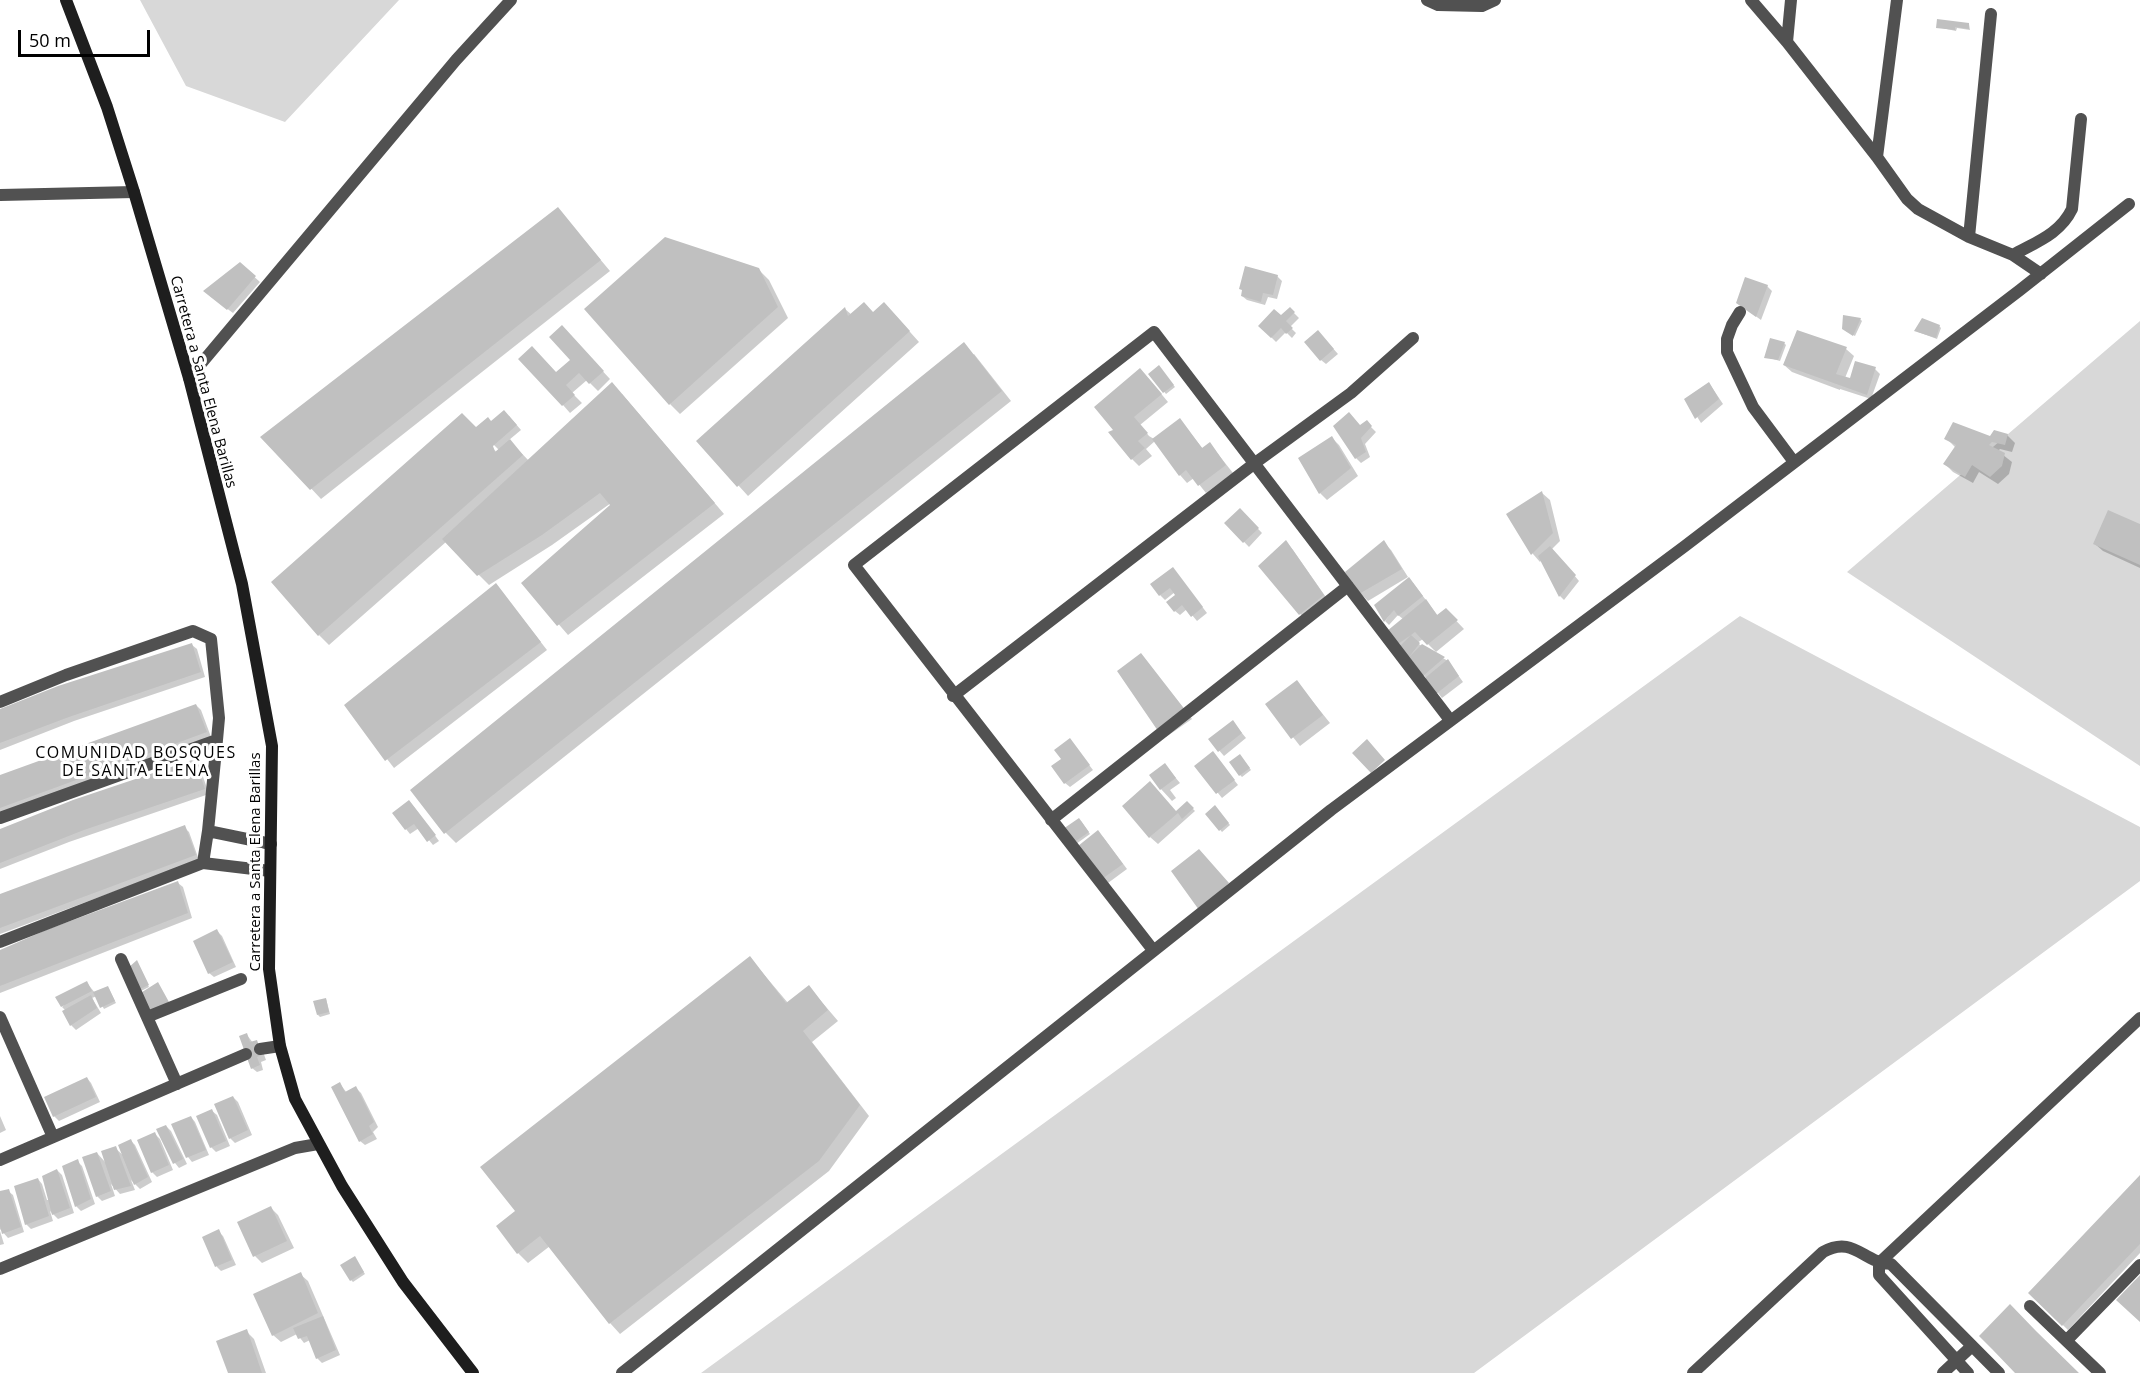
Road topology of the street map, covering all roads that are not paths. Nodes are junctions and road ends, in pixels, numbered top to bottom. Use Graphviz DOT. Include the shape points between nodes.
graph roads {
  1 [pos="66,0"];
  2 [pos="511,0"];
  3 [pos="1427,0"];
  4 [pos="1495,0"];
  5 [pos="1751,0"];
  6 [pos="1791,0"];
  7 [pos="1897,0"];
  8 [pos="1991,14"];
  9 [pos="1787,42"];
  10 [pos="2081,119"];
  11 [pos="1876,157"];
  12 [pos="134,192"];
  13 [pos="0,195"];
  14 [pos="2129,204"];
  15 [pos="1968,237"];
  16 [pos="2013,255"];
  17 [pos="2041,274"];
  18 [pos="1740,312"];
  19 [pos="1413,338"];
  20 [pos="189,378"];
  21 [pos="1794,462"];
  22 [pos="1255,463"];
  23 [pos="1348,586"];
  24 [pos="953,696"];
  25 [pos="0,702"];
  26 [pos="1450,720"];
  27 [pos="217,740"];
  28 [pos="0,818"];
  29 [pos="1051,820"];
  30 [pos="208,831"];
  31 [pos="271,844"];
  32 [pos="203,863"];
  33 [pos="270,871"];
  34 [pos="0,942"];
  35 [pos="1153,950"];
  36 [pos="121,959"];
  37 [pos="241,979"];
  38 [pos="0,1017"];
  39 [pos="147,1017"];
  40 [pos="2140,1018"];
  41 [pos="280,1046"];
  42 [pos="260,1049"];
  43 [pos="246,1054"];
  44 [pos="177,1084"];
  45 [pos="53,1137"];
  46 [pos="318,1144"];
  47 [pos="0,1161"];
  48 [pos="1879,1263"];
  49 [pos="2140,1265"];
  50 [pos="0,1269"];
  51 [pos="2030,1306"];
  52 [pos="2067,1340"];
  53 [pos="1972,1346"];
  54 [pos="1956,1361"];
  55 [pos="473,1373"];
  56 [pos="622,1373"];
  57 [pos="1693,1373"];
  58 [pos="1943,1373"];
  59 [pos="1968,1373"];
  60 [pos="1999,1373"];
  61 [pos="2100,1373"];
  1 -- 12 [label="main road, Carretera a Santa Elena Barillas"];
  2 -- 20 [label="street"];
  3 -- 4 [label="street" via="1437,5 1482,6"];
  5 -- 9 [label="street"];
  6 -- 9 [label="street"];
  7 -- 11 [label="street"];
  8 -- 15 [label="street"];
  9 -- 11 [label="street"];
  10 -- 16 [label="street" via="2072,209 2066,221"];
  11 -- 15 [label="street" via="1912,204"];
  12 -- 13 [label="street"];
  12 -- 20 [label="main road, Carretera a Santa Elena Barillas"];
  14 -- 17 [label="street"];
  15 -- 16 [label="street"];
  16 -- 17 [label="street"];
  17 -- 21 [label="street"];
  18 -- 21 [label="street" via="1729,332 1727,352 1753,407"];
  19 -- 22 [label="street" via="1351,393"];
  20 -- 31 [label="main road, Carretera a Santa Elena Barillas" via="242,584 272,746"];
  21 -- 26 [label="street"];
  22 -- 23 [label="street"];
  22 -- 24 [label="street"];
  22 -- 24 [label="street" via="1154,332 854,565"];
  23 -- 26 [label="street"];
  23 -- 29 [label="street"];
  24 -- 29 [label="street"];
  25 -- 27 [label="street" via="193,631 211,639 219,718"];
  26 -- 35 [label="street"];
  27 -- 28 [label="street"];
  27 -- 30 [label="street"];
  29 -- 35 [label="street"];
  30 -- 31 [label="street"];
  30 -- 32 [label="street"];
  31 -- 33 [label="main road, Carretera a Santa Elena Barillas"];
  32 -- 33 [label="street"];
  32 -- 34 [label="street"];
  33 -- 41 [label="main road, Carretera a Santa Elena Barillas" via="268,969"];
  35 -- 56 [label="street"];
  36 -- 39 [label="street"];
  37 -- 39 [label="street"];
  38 -- 45 [label="street"];
  39 -- 44 [label="street"];
  40 -- 48 [label="street"];
  41 -- 42 [label="street"];
  41 -- 46 [label="main road, Carretera a Santa Elena Barillas" via="296,1099"];
  43 -- 44 [label="street"];
  44 -- 45 [label="street"];
  45 -- 47 [label="street"];
  46 -- 50 [label="street" via="295,1148"];
  46 -- 55 [label="main road, Carretera a Santa Elena Barillas" via="403,1282"];
  48 -- 53 [label="street" via="1891,1264"];
  48 -- 54 [label="street" via="1879,1275"];
  48 -- 57 [label="street" via="1845,1246 1823,1252"];
  49 -- 52 [label="street"];
  51 -- 52 [label="street"];
  52 -- 61 [label="street"];
  53 -- 54 [label="street"];
  53 -- 60 [label="street"];
  54 -- 58 [label="street"];
  54 -- 59 [label="street"];
}
